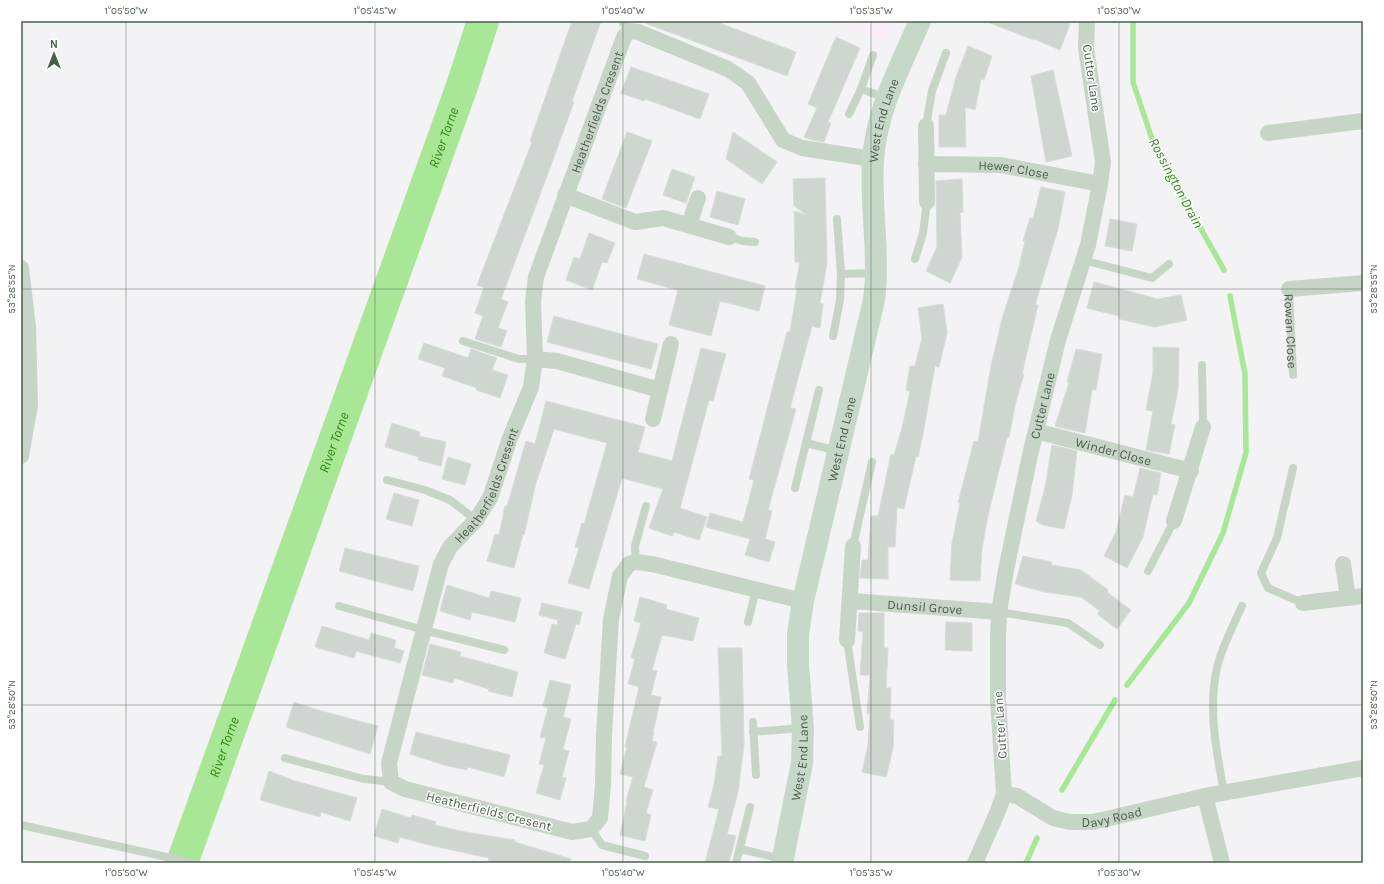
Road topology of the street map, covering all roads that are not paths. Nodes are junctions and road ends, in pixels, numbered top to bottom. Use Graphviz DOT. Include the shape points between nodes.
graph roads {
  1 [pos="920,21"];
  2 [pos="1087,21"];
  3 [pos="626,26"];
  4 [pos="946,53"];
  5 [pos="873,55"];
  6 [pos="861,89"];
  7 [pos="888,99"];
  8 [pos="849,114"];
  9 [pos="1363,121"];
  10 [pos="926,126"];
  11 [pos="1268,133"];
  12 [pos="873,159"];
  13 [pos="926,164"];
  14 [pos="1100,184"];
  15 [pos="565,195"];
  16 [pos="698,198"];
  17 [pos="927,202"];
  18 [pos="837,219"];
  19 [pos="689,225"];
  20 [pos="729,237"];
  21 [pos="755,242"];
  22 [pos="915,260"];
  23 [pos="1083,260"];
  24 [pos="1169,264"];
  25 [pos="21,268"];
  26 [pos="877,273"];
  27 [pos="841,274"];
  28 [pos="1363,283"];
  29 [pos="1289,289"];
  30 [pos="832,336"];
  31 [pos="463,341"];
  32 [pos="671,344"];
  33 [pos="535,359"];
  34 [pos="1202,365"];
  35 [pos="1292,375"];
  36 [pos="660,390"];
  37 [pos="819,390"];
  38 [pos="654,420"];
  39 [pos="1203,427"];
  40 [pos="1036,431"];
  41 [pos="806,442"];
  42 [pos="839,451"];
  43 [pos="21,456"];
  44 [pos="872,462"];
  45 [pos="1293,468"];
  46 [pos="1191,471"];
  47 [pos="387,480"];
  48 [pos="795,488"];
  49 [pos="646,506"];
  50 [pos="476,520"];
  51 [pos="1174,521"];
  52 [pos="853,546"];
  53 [pos="636,562"];
  54 [pos="1343,564"];
  55 [pos="1148,571"];
  56 [pos="756,589"];
  57 [pos="1356,597"];
  58 [pos="803,601"];
  59 [pos="851,601"];
  60 [pos="1303,603"];
  61 [pos="340,606"];
  62 [pos="1242,606"];
  63 [pos="999,612"];
  64 [pos="748,622"];
  65 [pos="424,630"];
  66 [pos="847,640"];
  67 [pos="1100,645"];
  68 [pos="504,650"];
  69 [pos="753,722"];
  70 [pos="860,727"];
  71 [pos="803,728"];
  72 [pos="753,732"];
  73 [pos="285,758"];
  74 [pos="1363,768"];
  75 [pos="756,775"];
  76 [pos="391,782"];
  77 [pos="1224,792"];
  78 [pos="1004,794"];
  79 [pos="1205,796"];
  80 [pos="750,806"];
  81 [pos="21,825"];
  82 [pos="592,829"];
  83 [pos="740,849"];
  84 [pos="645,856"];
  85 [pos="782,861"];
  86 [pos="194,863"];
  87 [pos="736,863"];
  88 [pos="975,863"];
  89 [pos="1222,863"];
  1 -- 7 [label="street, West End Lane"];
  2 -- 14 [label="street, Cutter Lane" via="1086,48 1103,162"];
  3 -- 12 [label="street, Heatherfields Cresent" via="728,69 748,83 783,140 802,148"];
  3 -- 15 [label="street, Heatherfields Cresent"];
  4 -- 10 [label="lane" via="932,91"];
  5 -- 6 [label="lane"];
  6 -- 7 [label="lane"];
  6 -- 8 [label="lane"];
  7 -- 12 [label="street, West End Lane" via="879,123"];
  9 -- 11 [label="street"];
  10 -- 13 [label="street"];
  12 -- 26 [label="street, West End Lane"];
  13 -- 14 [label="street, Hewer Close" via="1001,165"];
  13 -- 17 [label="street"];
  14 -- 23 [label="street, Cutter Lane"];
  15 -- 19 [label="street" via="634,222 663,218"];
  15 -- 33 [label="street, Heatherfields Cresent" via="536,277 533,300"];
  16 -- 19 [label="street"];
  17 -- 22 [label="lane" via="923,233"];
  18 -- 27 [label="lane"];
  19 -- 20 [label="street"];
  20 -- 21 [label="lane"];
  23 -- 24 [label="lane" via="1152,278"];
  23 -- 40 [label="street, Cutter Lane" via="1058,340"];
  25 -- 43 [label="street" via="28,327 30,405"];
  26 -- 27 [label="lane"];
  26 -- 42 [label="street, West End Lane" via="874,300"];
  27 -- 30 [label="lane" via="840,300"];
  28 -- 29 [label="street, Rowan Close"];
  29 -- 35 [label="lane, Rowan Close"];
  31 -- 33 [label="lane" via="519,359"];
  32 -- 36 [label="street"];
  33 -- 36 [label="street" via="557,361"];
  33 -- 50 [label="street, Heatherfields Cresent" via="530,387 490,498"];
  34 -- 39 [label="lane"];
  36 -- 38 [label="street"];
  37 -- 41 [label="lane"];
  39 -- 46 [label="street"];
  40 -- 46 [label="street, Winder Close"];
  40 -- 63 [label="street, Cutter Lane"];
  41 -- 42 [label="lane"];
  41 -- 48 [label="lane"];
  42 -- 58 [label="street, West End Lane"];
  44 -- 52 [label="lane"];
  45 -- 60 [label="lane" via="1277,538 1261,573 1268,588"];
  46 -- 51 [label="street"];
  47 -- 50 [label="lane" via="450,500"];
  49 -- 53 [label="lane" via="634,546"];
  50 -- 65 [label="street, Heatherfields Cresent" via="450,547 441,564"];
  51 -- 55 [label="lane"];
  52 -- 59 [label="street"];
  53 -- 56 [label="street"];
  53 -- 82 [label="street" via="629,564 620,576 611,619 603,785 600,818"];
  54 -- 57 [label="street"];
  56 -- 58 [label="street"];
  56 -- 64 [label="lane"];
  57 -- 60 [label="street"];
  58 -- 71 [label="street, West End Lane" via="798,634"];
  59 -- 63 [label="street, Dunsil Grove"];
  59 -- 66 [label="street"];
  61 -- 65 [label="lane"];
  62 -- 77 [label="lane" via="1219,658 1215,681 1213,722"];
  63 -- 67 [label="lane" via="1068,624"];
  63 -- 78 [label="street, Cutter Lane" via="998,700"];
  65 -- 68 [label="lane"];
  65 -- 76 [label="street, Heatherfields Cresent" via="389,763"];
  66 -- 70 [label="lane"];
  69 -- 72 [label="lane"];
  71 -- 72 [label="lane"];
  71 -- 85 [label="street, West End Lane" via="802,763"];
  72 -- 75 [label="lane"];
  73 -- 76 [label="lane" via="364,779"];
  74 -- 77 [label="street, Davy Road"];
  76 -- 82 [label="street, Heatherfields Cresent" via="405,789 572,832"];
  77 -- 79 [label="street, Davy Road"];
  78 -- 79 [label="street, Davy Road" via="1017,796 1053,818 1070,822 1093,822"];
  78 -- 88 [label="street"];
  79 -- 89 [label="street"];
  80 -- 83 [label="lane"];
  81 -- 86 [label="lane"];
  82 -- 84 [label="lane" via="602,845"];
  83 -- 85 [label="lane"];
  83 -- 87 [label="lane"];
}
